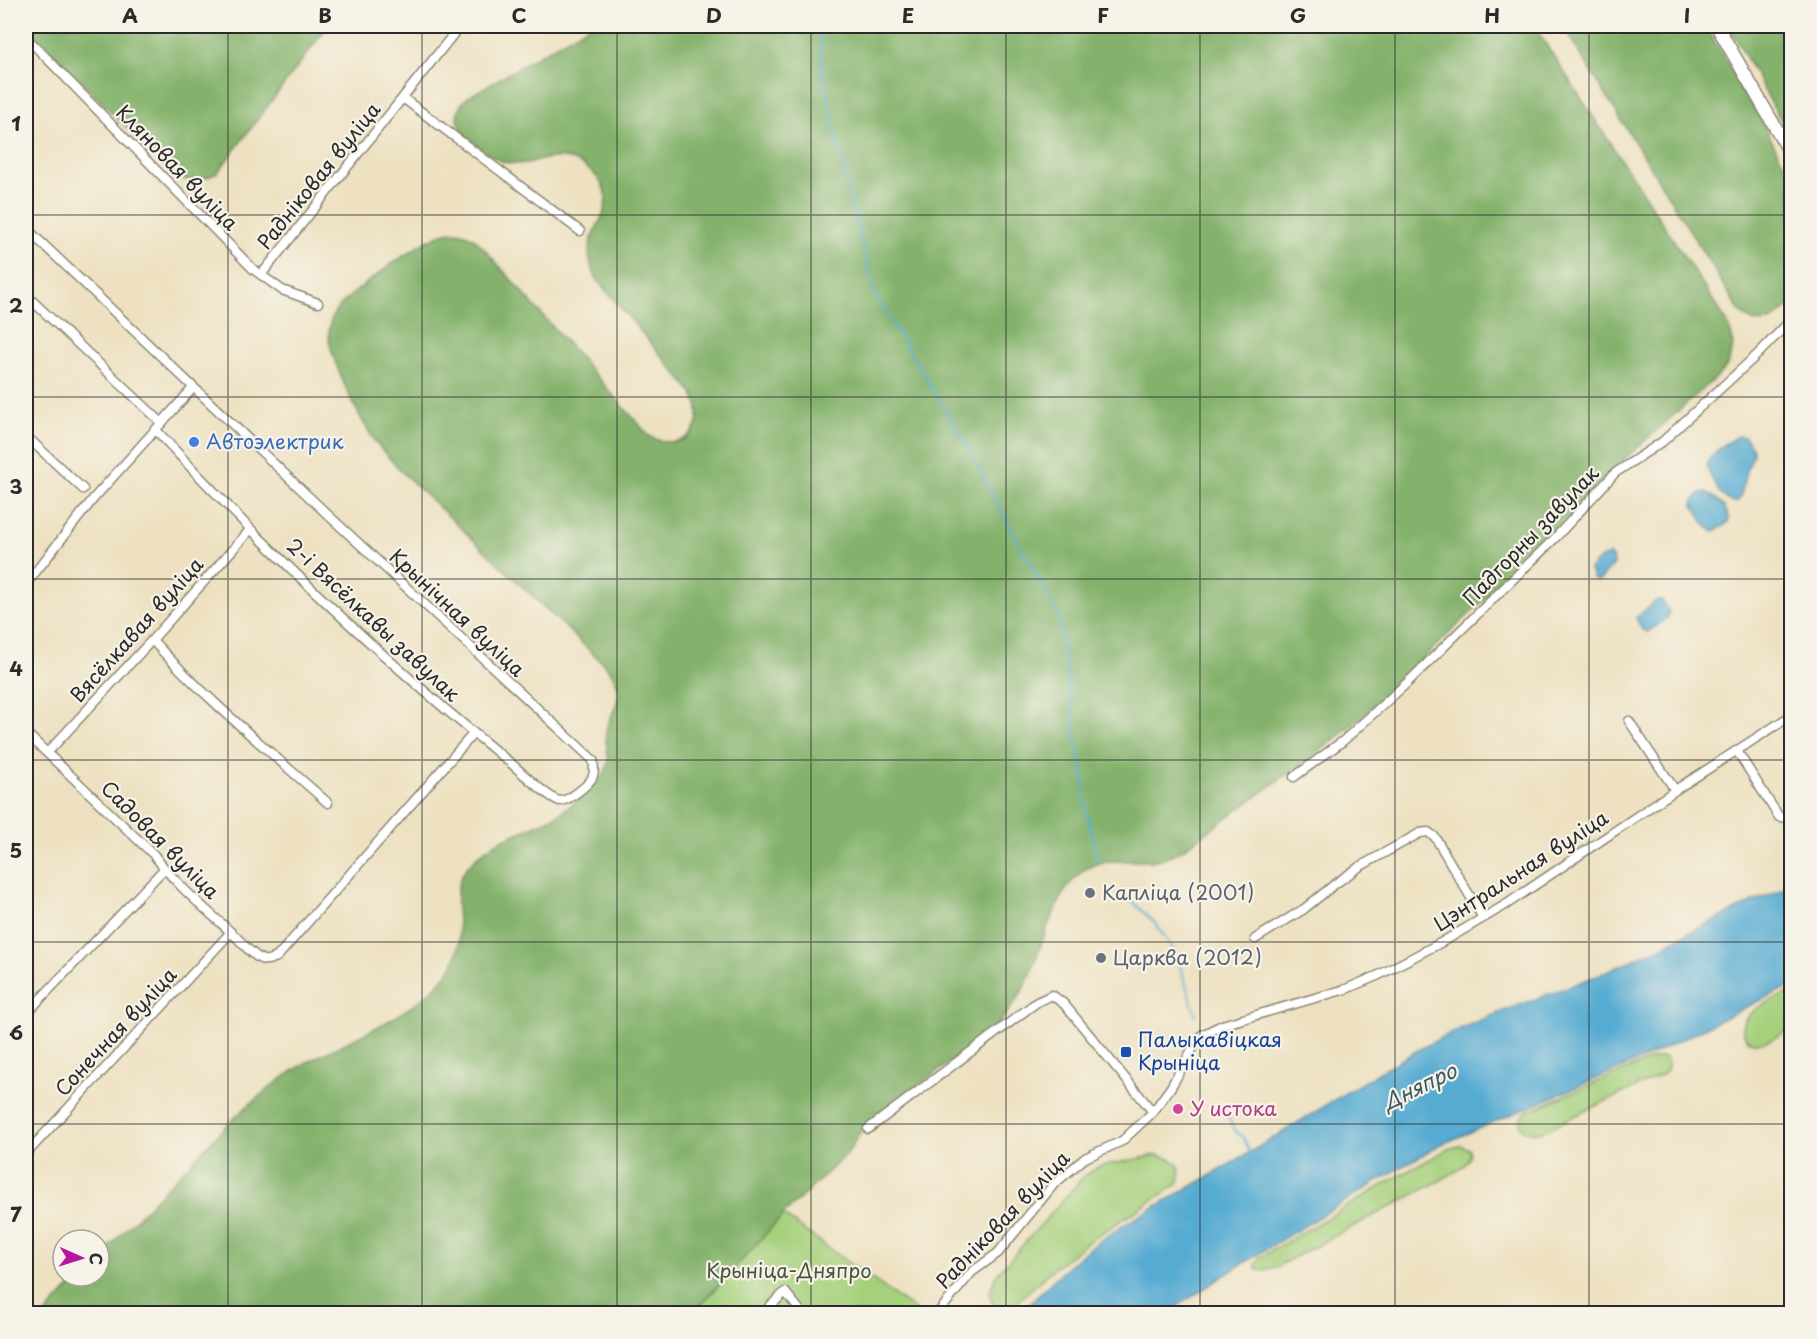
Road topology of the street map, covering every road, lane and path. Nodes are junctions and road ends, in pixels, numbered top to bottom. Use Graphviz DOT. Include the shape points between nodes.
graph roads {
  1 [pos="460,26"];
  2 [pos="1717,26"];
  3 [pos="26,37"];
  4 [pos="404,98"];
  5 [pos="1791,156"];
  6 [pos="26,228"];
  7 [pos="580,231"];
  8 [pos="261,275"];
  9 [pos="26,295"];
  10 [pos="318,303"];
  11 [pos="1791,319"];
  12 [pos="193,388"];
  13 [pos="159,426"];
  14 [pos="26,436"];
  15 [pos="83,489"];
  16 [pos="250,530"];
  17 [pos="26,584"];
  18 [pos="152,640"];
  19 [pos="1791,716"];
  20 [pos="1629,721"];
  21 [pos="26,733"];
  22 [pos="473,734"];
  23 [pos="1737,751"];
  24 [pos="48,752"];
  25 [pos="1294,777"];
  26 [pos="1675,790"];
  27 [pos="328,803"];
  28 [pos="1791,818"];
  29 [pos="164,869"];
  30 [pos="1484,918"];
  31 [pos="231,932"];
  32 [pos="1254,939"];
  33 [pos="26,1014"];
  34 [pos="1153,1112"];
  35 [pos="868,1129"];
  36 [pos="26,1154"];
  37 [pos="762,1314"];
  38 [pos="803,1314"];
  39 [pos="937,1314"];
  1 -- 4 [label="street, Радніковая вуліца"];
  2 -- 5 [label="street"];
  3 -- 8 [label="street, Кляновая вуліца"];
  4 -- 7 [label="street, Радніковая вуліца"];
  4 -- 8 [label="street, Радніковая вуліца"];
  6 -- 12 [label="street, Крынічная вуліца"];
  8 -- 10 [label="street, Кляновая вуліца" via="282,290"];
  9 -- 13 [label="street, 2-і Вясёлкавы завулак"];
  11 -- 25 [label="street, Падгорны завулак" via="1662,442 1615,473 1556,537 1408,682 1343,741"];
  12 -- 13 [label="street"];
  12 -- 22 [label="street, Крынічная вуліца" via="593,760 593,777 580,791 560,801"];
  13 -- 16 [label="street, 2-і Вясёлкавы завулак"];
  13 -- 17 [label="street" via="94,498"];
  14 -- 15 [label="street"];
  16 -- 18 [label="street, Вясёлкавая вуліца"];
  16 -- 22 [label="street, 2-і Вясёлкавы завулак"];
  18 -- 24 [label="street, Вясёлкавая вуліца"];
  18 -- 27 [label="street" via="232,719"];
  19 -- 23 [label="street, Цэнтральная вуліца"];
  20 -- 26 [label="street"];
  21 -- 24 [label="street, Садовая вуліца"];
  22 -- 31 [label="street, Садовая вуліца" via="277,957 264,960"];
  23 -- 26 [label="street, Цэнтральная вуліца"];
  23 -- 28 [label="street" via="1779,817"];
  24 -- 29 [label="street, Садовая вуліца"];
  26 -- 30 [label="street, Цэнтральная вуліца"];
  29 -- 31 [label="street, Садовая вуліца"];
  29 -- 33 [label="street"];
  30 -- 32 [label="street" via="1435,837 1428,832 1359,867 1304,909"];
  30 -- 34 [label="street, Цэнтральная вуліца" via="1360,984 1222,1025 1202,1035"];
  31 -- 36 [label="street, Сонечная вуліца"];
  34 -- 35 [label="street" via="1064,1004 1052,995 1037,1002"];
  34 -- 39 [label="street, Радніковая вуліца" via="1122,1141 1085,1158 1054,1184 998,1253 972,1272"];
  37 -- 38 [label="street" via="785,1292"];
}
